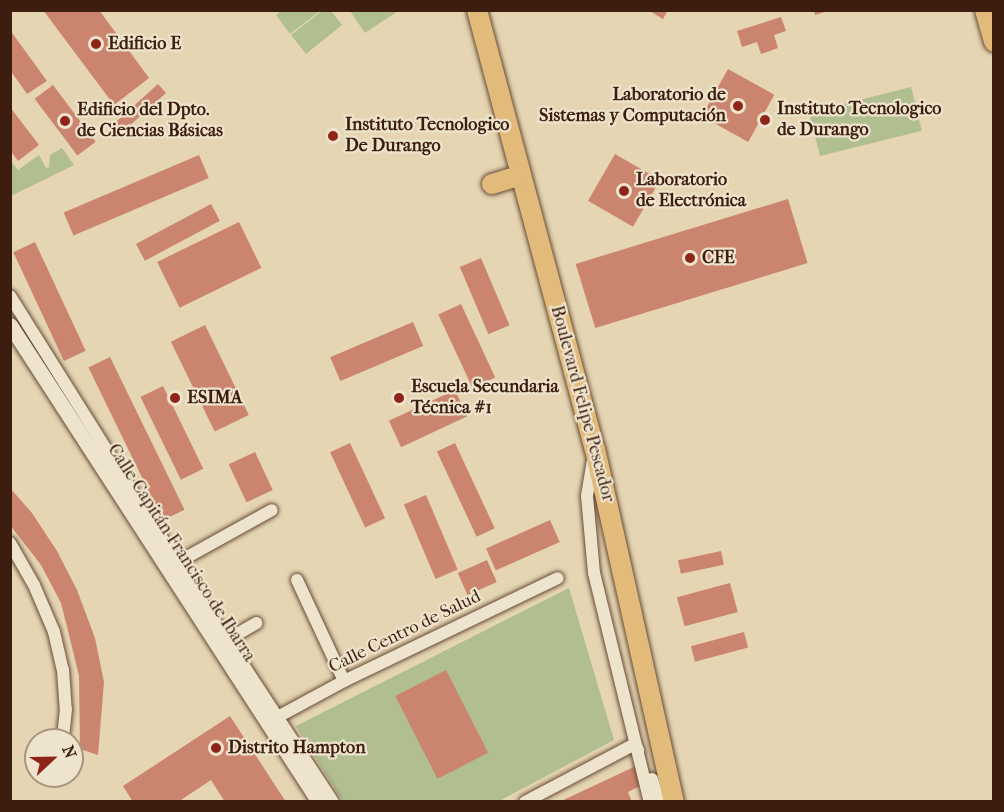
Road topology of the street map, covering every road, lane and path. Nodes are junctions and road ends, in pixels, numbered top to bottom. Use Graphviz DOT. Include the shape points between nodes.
graph roads {
  1 [pos="477,10"];
  2 [pos="985,10"];
  3 [pos="993,42"];
  4 [pos="522,175"];
  5 [pos="492,184"];
  6 [pos="10,296"];
  7 [pos="10,326"];
  8 [pos="595,449"];
  9 [pos="272,510"];
  10 [pos="10,543"];
  11 [pos="173,565"];
  12 [pos="558,578"];
  13 [pos="297,580"];
  14 [pos="256,623"];
  15 [pos="226,640"];
  16 [pos="344,681"];
  17 [pos="273,719"];
  18 [pos="64,728"];
  19 [pos="635,744"];
  20 [pos="669,769"];
  21 [pos="319,801"];
  22 [pos="333,801"];
  23 [pos="525,801"];
  24 [pos="650,801"];
  25 [pos="659,801"];
  26 [pos="674,801"];
  27 [pos="684,801"];
  1 -- 4 [label="main road, Boulevard Felipe Pescador"];
  2 -- 3 [label="main road"];
  4 -- 5 [label="main road"];
  4 -- 8 [label="main road, Boulevard Felipe Pescador"];
  6 -- 11 [label="street"];
  7 -- 11 [label="street, Calle Capitán Francisco de Ibarra"];
  8 -- 19 [label="street" via="587,486 589,540"];
  8 -- 20 [label="main road, Boulevard Felipe Pescador"];
  9 -- 11 [label="street"];
  10 -- 18 [label="street" via="54,632 63,670"];
  11 -- 15 [label="street"];
  11 -- 17 [label="street, Calle Capitán Francisco de Ibarra"];
  12 -- 16 [label="street, Calle Centro de Salud"];
  13 -- 16 [label="street"];
  14 -- 15 [label="street"];
  15 -- 17 [label="street"];
  16 -- 17 [label="street, Calle Centro de Salud"];
  17 -- 21 [label="street, Calle Capitán Francisco de Ibarra"];
  17 -- 22 [label="street"];
  19 -- 23 [label="street"];
  19 -- 24 [label="street"];
  19 -- 25 [label="street"];
  20 -- 26 [label="main road, Boulevard Felipe Pescador"];
  20 -- 27 [label="main road"];
}
